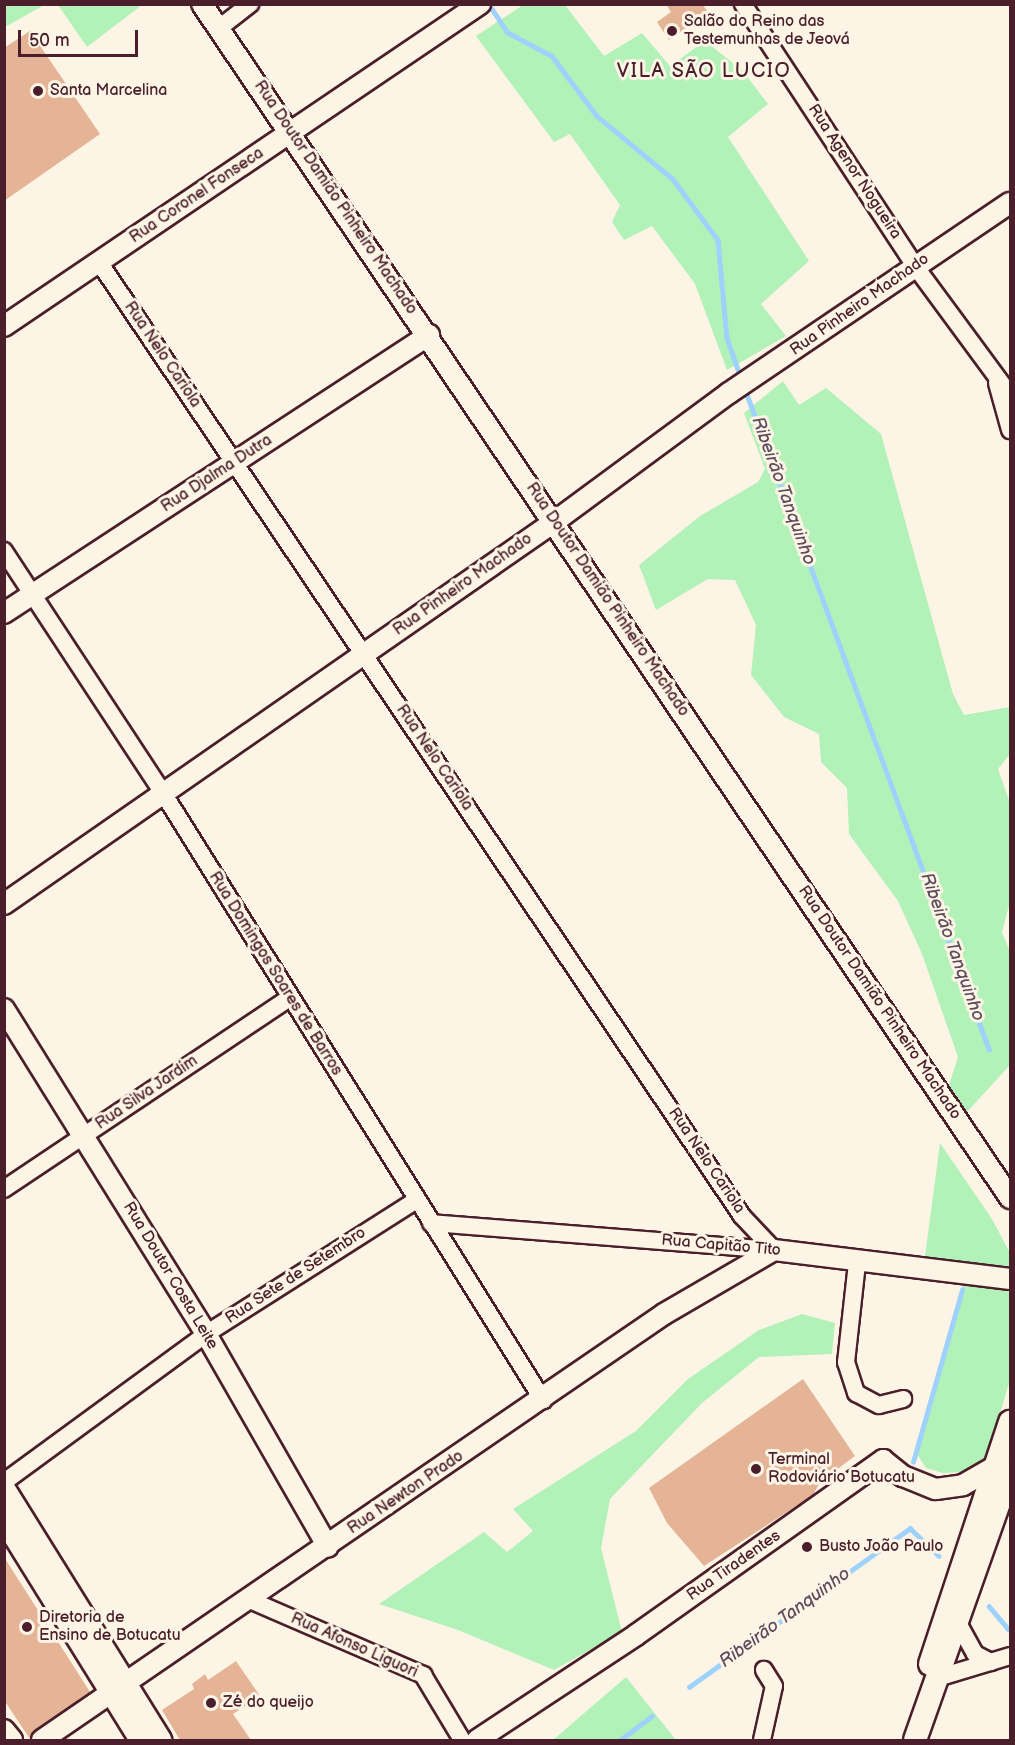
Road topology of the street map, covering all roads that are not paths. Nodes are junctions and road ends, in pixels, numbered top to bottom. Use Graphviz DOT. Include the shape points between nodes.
graph roads {
  1 [pos="202,4"];
  2 [pos="250,4"];
  3 [pos="742,4"];
  4 [pos="475,8"];
  5 [pos="218,29"];
  6 [pos="291,132"];
  7 [pos="1011,203"];
  8 [pos="99,262"];
  9 [pos="915,266"];
  10 [pos="4,326"];
  11 [pos="429,335"];
  12 [pos="994,373"];
  13 [pos="1011,395"];
  14 [pos="1011,430"];
  15 [pos="235,463"];
  16 [pos="555,522"];
  17 [pos="4,551"];
  18 [pos="33,594"];
  19 [pos="4,613"];
  20 [pos="364,653"];
  21 [pos="165,796"];
  22 [pos="4,904"];
  23 [pos="289,998"];
  24 [pos="4,1009"];
  25 [pos="84,1136"];
  26 [pos="4,1189"];
  27 [pos="1011,1198"];
  28 [pos="416,1200"];
  29 [pos="431,1223"];
  30 [pos="774,1250"];
  31 [pos="857,1263"];
  32 [pos="1009,1277"];
  33 [pos="206,1334"];
  34 [pos="903,1399"];
  35 [pos="543,1400"];
  36 [pos="1011,1422"];
  37 [pos="1003,1468"];
  38 [pos="4,1482"];
  39 [pos="4,1489"];
  40 [pos="4,1519"];
  41 [pos="328,1546"];
  42 [pos="250,1600"];
  43 [pos="955,1618"];
  44 [pos="1011,1656"];
  45 [pos="991,1662"];
  46 [pos="764,1670"];
  47 [pos="937,1678"];
  48 [pos="118,1686"];
  49 [pos="4,1730"];
  50 [pos="12,1740"];
  51 [pos="42,1740"];
  52 [pos="141,1740"];
  53 [pos="160,1740"];
  54 [pos="462,1740"];
  55 [pos="477,1740"];
  56 [pos="762,1740"];
  57 [pos="915,1740"];
  1 -- 5 [label="street, Rua Doutor Damião Pinheiro Machado"];
  2 -- 5 [label="street"];
  3 -- 9 [label="street, Rua Agenor Nogueira"];
  4 -- 6 [label="street, Rua Coronel Fonseca"];
  5 -- 6 [label="street, Rua Doutor Damião Pinheiro Machado"];
  6 -- 8 [label="street, Rua Coronel Fonseca"];
  6 -- 11 [label="street, Rua Doutor Damião Pinheiro Machado"];
  7 -- 9 [label="street, Rua Pinheiro Machado"];
  8 -- 10 [label="street, Rua Coronel Fonseca"];
  8 -- 15 [label="street, Rua Nelo Cariola"];
  9 -- 12 [label="street, Rua Agenor Nogueira"];
  9 -- 16 [label="street, Rua Pinheiro Machado" via="729,393"];
  11 -- 15 [label="street, Rua Djalma Dutra"];
  11 -- 16 [label="street, Rua Doutor Damião Pinheiro Machado"];
  12 -- 13 [label="street, Rua Agenor Nogueira"];
  12 -- 14 [label="street"];
  15 -- 18 [label="street, Rua Djalma Dutra"];
  15 -- 20 [label="street, Rua Nelo Cariola"];
  16 -- 20 [label="street, Rua Pinheiro Machado"];
  16 -- 27 [label="street, Rua Doutor Damião Pinheiro Machado"];
  17 -- 18 [label="street, Rua Domingos Soares de Barros"];
  18 -- 19 [label="street, Rua Djalma Dutra"];
  18 -- 21 [label="street, Rua Domingos Soares de Barros"];
  20 -- 21 [label="street, Rua Pinheiro Machado"];
  20 -- 30 [label="street, Rua Nelo Cariola" via="742,1216"];
  21 -- 22 [label="street, Rua Pinheiro Machado"];
  21 -- 23 [label="street, Rua Domingos Soares de Barros"];
  23 -- 25 [label="street, Rua Silva Jardim"];
  23 -- 28 [label="street, Rua Domingos Soares de Barros"];
  24 -- 25 [label="street, Rua Doutor Costa Leite"];
  25 -- 26 [label="street, Rua Silva Jardim"];
  25 -- 33 [label="street, Rua Doutor Costa Leite"];
  28 -- 29 [label="street, Rua Domingos Soares de Barros"];
  28 -- 33 [label="street, Rua Sete de Setembro"];
  29 -- 30 [label="street, Rua Capitão Tito"];
  29 -- 35 [label="street, Rua Domingos Soares de Barros"];
  30 -- 31 [label="street, Rua Capitão Tito"];
  30 -- 35 [label="street, Rua Newton Prado" via="664,1314"];
  31 -- 32 [label="street, Rua Capitão Tito"];
  31 -- 34 [label="street" via="846,1362 856,1394 879,1405"];
  33 -- 38 [label="street, Rua Sete de Setembro"];
  33 -- 41 [label="street, Rua Doutor Costa Leite"];
  35 -- 41 [label="street, Rua Newton Prado"];
  36 -- 37 [label="main road"];
  37 -- 43 [label="main road" via="981,1560"];
  37 -- 43 [label="main road" via="957,1580"];
  37 -- 55 [label="street, Rua Tiradentes" via="963,1485 936,1489 903,1476 883,1460 636,1635"];
  39 -- 48 [label="main road"];
  40 -- 48 [label="main road"];
  41 -- 42 [label="street, Rua Newton Prado"];
  42 -- 48 [label="street, Rua Newton Prado"];
  42 -- 54 [label="street, Rua Afonso Liguori" via="423,1675"];
  43 -- 45 [label="street" via="975,1654"];
  43 -- 47 [label="main road"];
  44 -- 45 [label="street"];
  45 -- 47 [label="street"];
  46 -- 56 [label="street" via="774,1686"];
  47 -- 57 [label="main road"];
  48 -- 51 [label="street, Rua Newton Prado"];
  48 -- 52 [label="main road"];
  48 -- 53 [label="main road"];
  49 -- 50 [label="street"];
}
